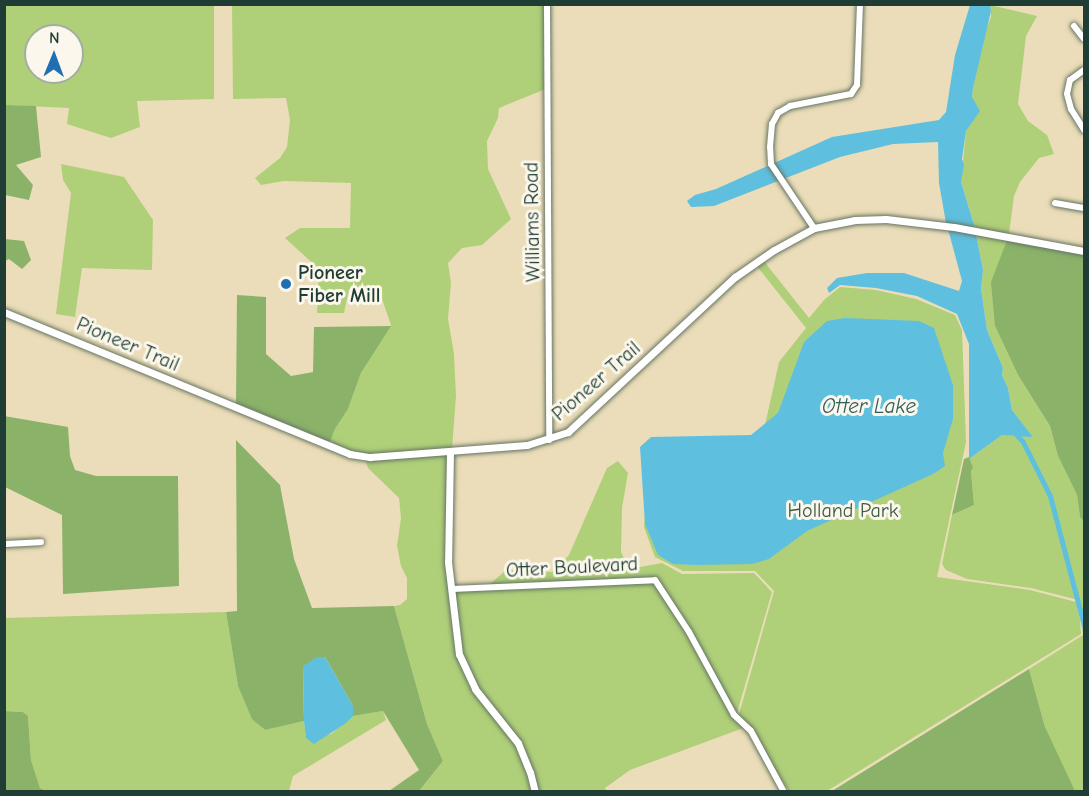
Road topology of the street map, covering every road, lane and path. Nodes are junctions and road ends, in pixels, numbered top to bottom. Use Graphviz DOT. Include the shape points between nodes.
graph roads {
  1 [pos="547,4"];
  2 [pos="860,4"];
  3 [pos="1074,26"];
  4 [pos="1084,39"];
  5 [pos="1084,70"];
  6 [pos="1084,130"];
  7 [pos="1055,203"];
  8 [pos="1084,208"];
  9 [pos="814,228"];
  10 [pos="1084,251"];
  11 [pos="4,312"];
  12 [pos="549,440"];
  13 [pos="450,452"];
  14 [pos="40,542"];
  15 [pos="4,544"];
  16 [pos="452,589"];
  17 [pos="535,792"];
  18 [pos="784,792"];
  1 -- 12 [label="street, Williams Road"];
  2 -- 9 [label="street" via="857,85 851,94 790,105 777,113 772,124 771,164"];
  3 -- 4 [label="street"];
  5 -- 6 [label="street" via="1070,80 1066,94"];
  7 -- 8 [label="street"];
  9 -- 10 [label="street, Pioneer Trail" via="874,219 945,226"];
  9 -- 12 [label="street, Pioneer Trail" via="735,277 568,432"];
  11 -- 13 [label="street, Pioneer Trail" via="350,454 370,457"];
  12 -- 13 [label="street, Pioneer Trail"];
  13 -- 16 [label="street" via="448,562"];
  14 -- 15 [label="street"];
  16 -- 17 [label="street" via="456,638 464,667 475,689 518,743"];
  16 -- 18 [label="street, Otter Boulevard" via="656,580 734,715 751,731"];
}
